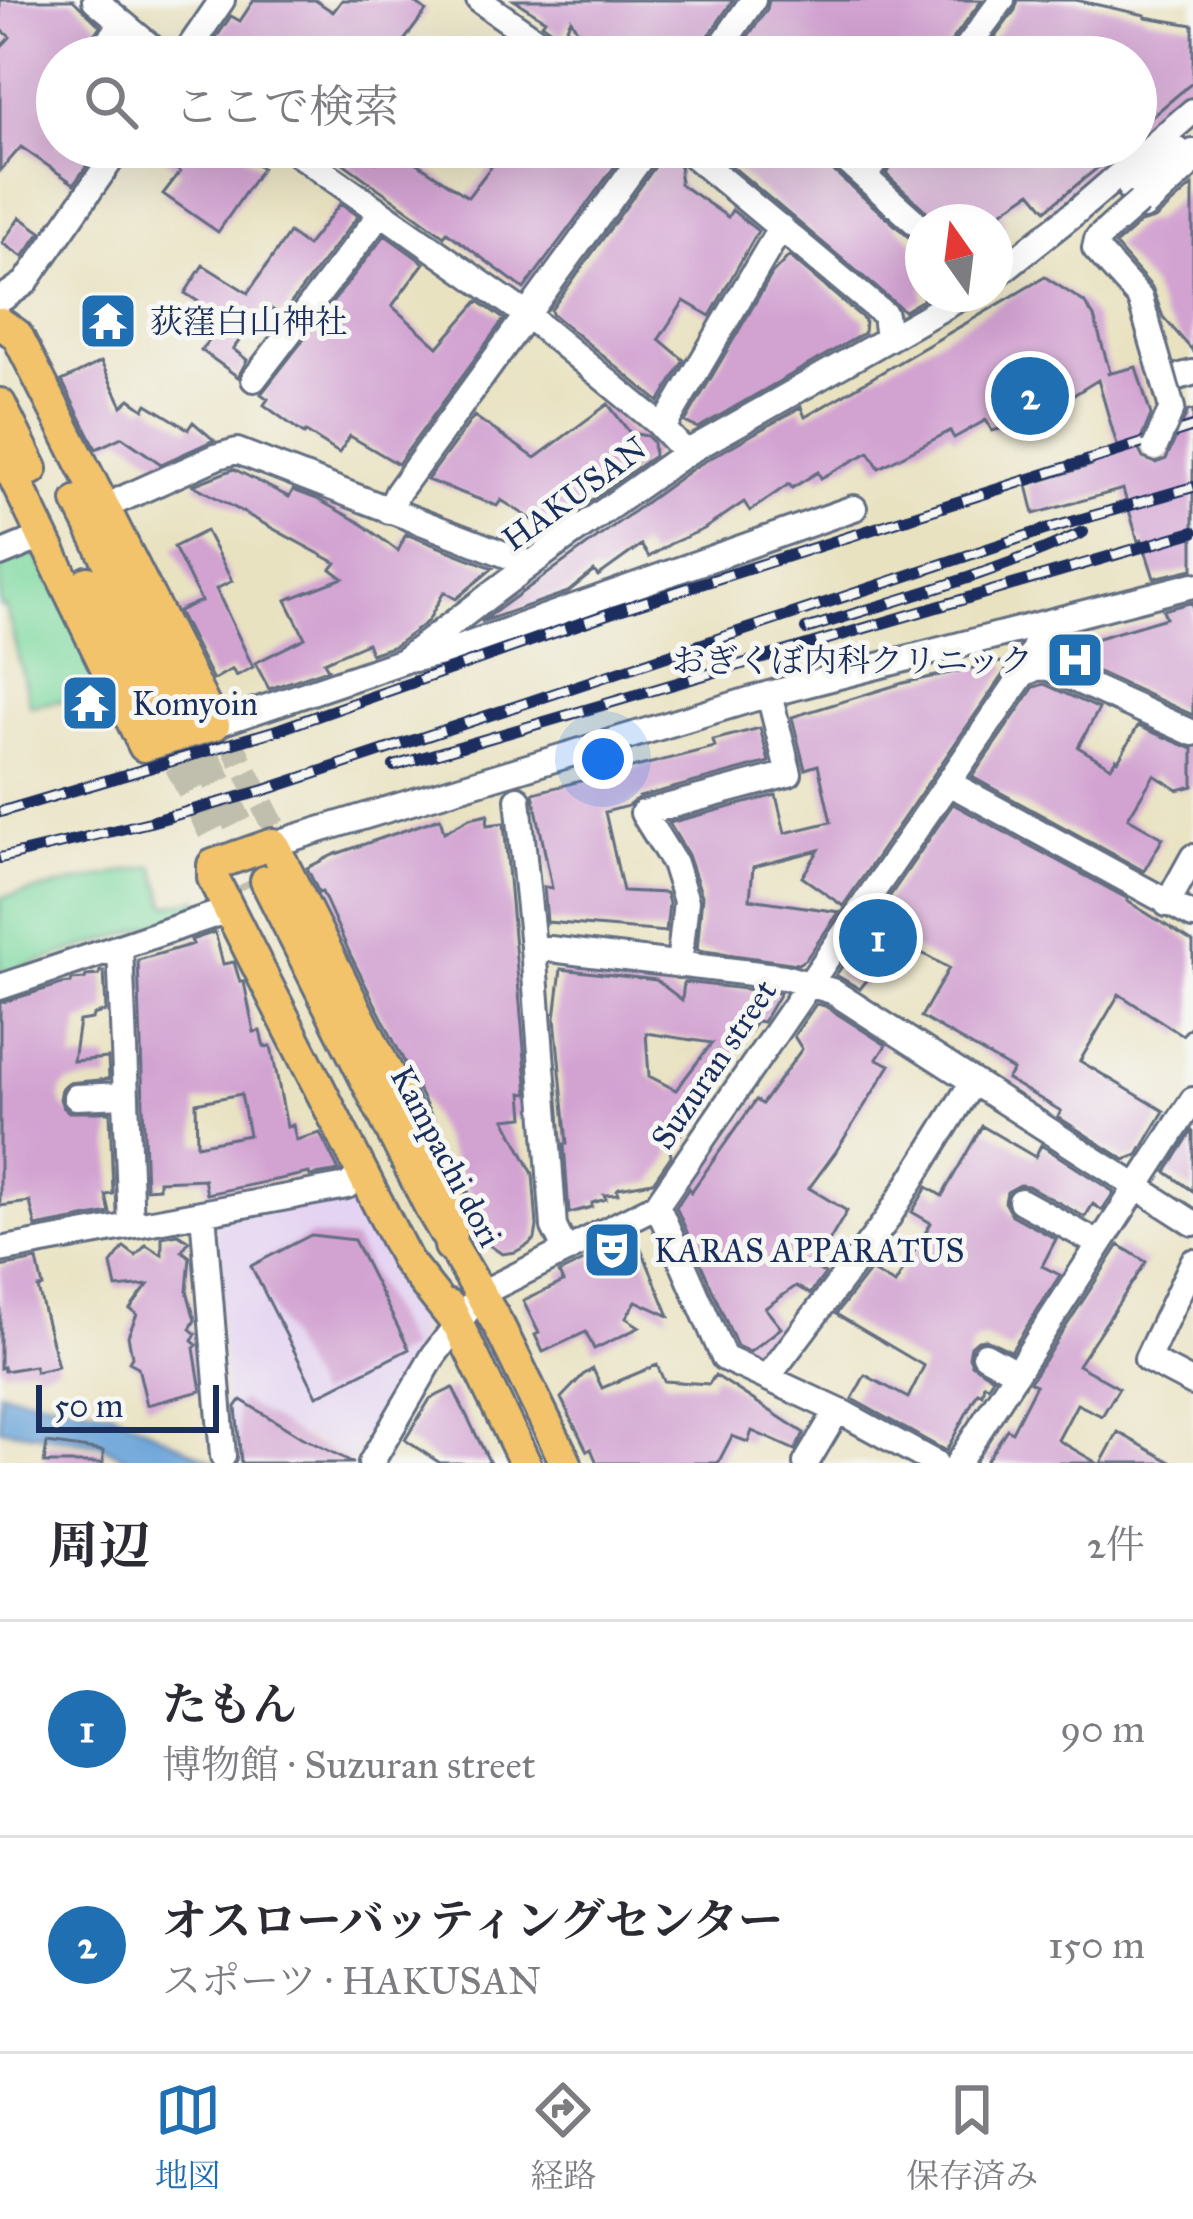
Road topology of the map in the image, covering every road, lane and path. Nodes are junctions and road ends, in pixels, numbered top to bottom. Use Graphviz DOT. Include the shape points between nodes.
graph roads {
  1 [pos="95,0"];
  2 [pos="222,0"];
  3 [pos="479,0"];
  4 [pos="753,0"];
  5 [pos="1002,0"];
  6 [pos="122,23"];
  7 [pos="113,36"];
  8 [pos="138,36"];
  9 [pos="197,36"];
  10 [pos="530,36"];
  11 [pos="733,36"];
  12 [pos="975,36"];
  13 [pos="1193,111"];
  14 [pos="1157,142"];
  15 [pos="1189,155"];
  16 [pos="105,168"];
  17 [pos="318,168"];
  18 [pos="634,168"];
  19 [pos="709,168"];
  20 [pos="855,168"];
  21 [pos="870,168"];
  22 [pos="1127,168"];
  23 [pos="864,176"];
  24 [pos="381,213"];
  25 [pos="905,213"];
  26 [pos="781,227"];
  27 [pos="1013,262"];
  28 [pos="0,300"];
  29 [pos="936,312"];
  30 [pos="527,316"];
  31 [pos="0,323"];
  32 [pos="888,339"];
  33 [pos="0,345"];
  34 [pos="1192,373"];
  35 [pos="254,379"];
  36 [pos="1164,381"];
  37 [pos="0,404"];
  38 [pos="663,428"];
  39 [pos="1155,447"];
  40 [pos="0,448"];
  41 [pos="686,453"];
  42 [pos="104,507"];
  43 [pos="854,508"];
  44 [pos="389,512"];
  45 [pos="44,536"];
  46 [pos="0,554"];
  47 [pos="530,564"];
  48 [pos="1193,585"];
  49 [pos="1034,626"];
  50 [pos="404,661"];
  51 [pos="1023,674"];
  52 [pos="769,694"];
  53 [pos="186,722"];
  54 [pos="1193,733"];
  55 [pos="950,783"];
  56 [pos="518,799"];
  57 [pos="273,844"];
  58 [pos="1193,857"];
  59 [pos="1167,904"];
  60 [pos="1193,916"];
  61 [pos="236,922"];
  62 [pos="120,946"];
  63 [pos="533,947"];
  64 [pos="679,965"];
  65 [pos="796,980"];
  66 [pos="0,987"];
  67 [pos="972,1083"];
  68 [pos="126,1095"];
  69 [pos="76,1097"];
  70 [pos="1193,1100"];
  71 [pos="362,1173"];
  72 [pos="1143,1191"];
  73 [pos="1021,1201"];
  74 [pos="657,1205"];
  75 [pos="203,1213"];
  76 [pos="1193,1223"];
  77 [pos="131,1225"];
  78 [pos="1099,1244"];
  79 [pos="450,1246"];
  80 [pos="0,1250"];
  81 [pos="566,1251"];
  82 [pos="1193,1262"];
  83 [pos="480,1294"];
  84 [pos="458,1324"];
  85 [pos="985,1354"];
  86 [pos="1016,1372"];
  87 [pos="767,1378"];
  88 [pos="1193,1383"];
  89 [pos="837,1411"];
  90 [pos="223,1456"];
  91 [pos="370,1463"];
  92 [pos="525,1463"];
  93 [pos="566,1463"];
  94 [pos="806,1463"];
  95 [pos="935,1463"];
  96 [pos="958,1463"];
  1 -- 6 [label="street"];
  2 -- 9 [label="street"];
  3 -- 10 [label="street"];
  4 -- 11 [label="street"];
  5 -- 12 [label="street"];
  6 -- 7 [label="street"];
  6 -- 8 [label="street"];
  13 -- 14 [label="street"];
  15 -- 36 [label="street, bridge" via="1178,150 1131,192 1139,202 1095,248 1140,298"];
  16 -- 28 [label="street" via="25,284"];
  17 -- 24 [label="street"];
  18 -- 30 [label="street"];
  19 -- 26 [label="street"];
  20 -- 23 [label="street"];
  21 -- 23 [label="street"];
  22 -- 27 [label="street"];
  23 -- 25 [label="street"];
  24 -- 30 [label="street"];
  24 -- 35 [label="street"];
  26 -- 32 [label="street" via="885,315"];
  26 -- 38 [label="street"];
  29 -- 32 [label="street, HAKUSAN"];
  30 -- 38 [label="street"];
  30 -- 44 [label="street"];
  31 -- 42 [label="main road" via="17,335"];
  32 -- 41 [label="street, HAKUSAN"];
  33 -- 53 [label="main road"];
  34 -- 36 [label="street"];
  36 -- 39 [label="street, bridge" via="1172,408"];
  37 -- 53 [label="main road"];
  38 -- 41 [label="street"];
  40 -- 45 [label="main road"];
  41 -- 47 [label="street, HAKUSAN"];
  42 -- 44 [label="street" via="237,451"];
  42 -- 53 [label="main road"];
  43 -- 50 [label="street"];
  44 -- 47 [label="street"];
  45 -- 46 [label="street"];
  45 -- 53 [label="main road" via="144,746"];
  47 -- 50 [label="street, HAKUSAN"];
  48 -- 49 [label="street"];
  49 -- 51 [label="street, Suzuran street" via="1037,641"];
  49 -- 52 [label="street"];
  50 -- 53 [label="street, HAKUSAN"];
  51 -- 54 [label="street" via="1047,667"];
  51 -- 55 [label="street, Suzuran street"];
  52 -- 57 [label="street"];
  52 -- 64 [label="street" via="789,774 643,813 686,901"];
  55 -- 59 [label="street"];
  55 -- 65 [label="street, Suzuran street"];
  56 -- 63 [label="street"];
  57 -- 61 [label="main road" via="213,865"];
  57 -- 79 [label="main road" via="453,1204"];
  58 -- 59 [label="street"];
  59 -- 60 [label="street"];
  61 -- 62 [label="street" via="224,912"];
  61 -- 71 [label="main road"];
  62 -- 66 [label="street"];
  62 -- 68 [label="street"];
  63 -- 64 [label="street"];
  63 -- 81 [label="street" via="554,1227"];
  64 -- 65 [label="street"];
  65 -- 67 [label="street" via="832,991"];
  65 -- 74 [label="street, Suzuran street"];
  67 -- 72 [label="street"];
  67 -- 87 [label="street" via="886,1221"];
  68 -- 69 [label="street"];
  68 -- 77 [label="street"];
  70 -- 72 [label="street"];
  71 -- 75 [label="street" via="347,1186"];
  71 -- 84 [label="main road" via="406,1261"];
  72 -- 76 [label="street"];
  72 -- 78 [label="street"];
  73 -- 78 [label="street"];
  74 -- 81 [label="street, Suzuran street"];
  74 -- 87 [label="street" via="724,1358"];
  75 -- 77 [label="street"];
  75 -- 90 [label="street"];
  77 -- 80 [label="street"];
  78 -- 86 [label="street"];
  79 -- 83 [label="main road, Kampachi dori"];
  79 -- 84 [label="main road, Kampachi dori" via="254,885"];
  81 -- 83 [label="street, Suzuran street"];
  82 -- 88 [label="street" via="1147,1359"];
  83 -- 84 [label="street, Suzuran street"];
  83 -- 93 [label="main road, Kampachi dori"];
  84 -- 91 [label="street, Suzuran street"];
  84 -- 92 [label="main road, Kampachi dori"];
  85 -- 86 [label="street"];
  86 -- 96 [label="street"];
  87 -- 89 [label="street"];
  89 -- 94 [label="street"];
  89 -- 95 [label="street"];
}
